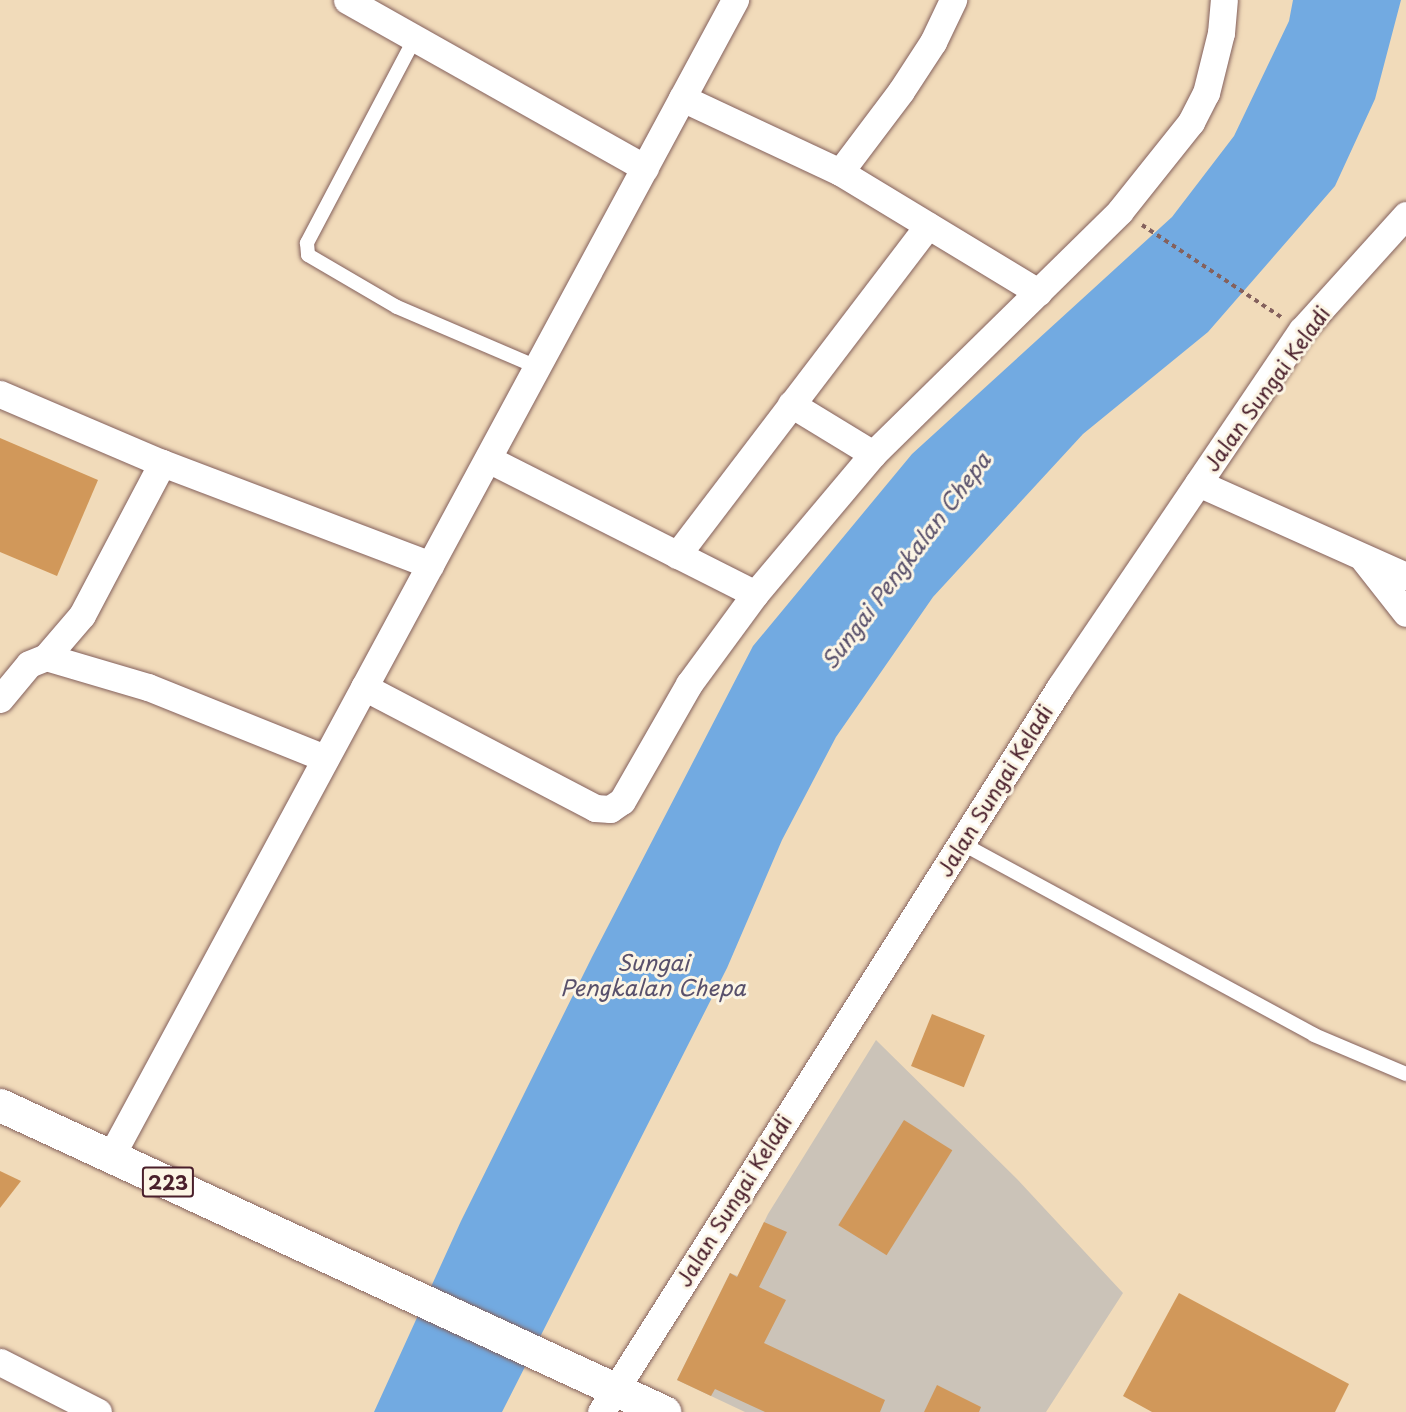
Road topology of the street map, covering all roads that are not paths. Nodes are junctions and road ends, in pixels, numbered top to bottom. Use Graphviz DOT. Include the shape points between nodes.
graph roads {
  1 [pos="347,0"];
  2 [pos="735,0"];
  3 [pos="953,0"];
  4 [pos="1224,0"];
  5 [pos="415,38"];
  6 [pos="682,98"];
  7 [pos="645,168"];
  8 [pos="840,172"];
  9 [pos="1406,215"];
  10 [pos="928,226"];
  11 [pos="1038,292"];
  12 [pos="537,367"];
  13 [pos="0,394"];
  14 [pos="791,404"];
  15 [pos="873,454"];
  16 [pos="488,459"];
  17 [pos="162,463"];
  18 [pos="1198,483"];
  19 [pos="677,555"];
  20 [pos="1362,557"];
  21 [pos="430,565"];
  22 [pos="1406,576"];
  23 [pos="755,594"];
  24 [pos="1406,613"];
  25 [pos="45,657"];
  26 [pos="364,687"];
  27 [pos="0,699"];
  28 [pos="326,758"];
  29 [pos="961,843"];
  30 [pos="1406,1074"];
  31 [pos="0,1105"];
  32 [pos="111,1156"];
  33 [pos="0,1362"];
  34 [pos="608,1400"];
  35 [pos="98,1412"];
  36 [pos="664,1412"];
  1 -- 5 [label="street"];
  2 -- 6 [label="street"];
  3 -- 8 [label="street" via="933,42 901,91"];
  4 -- 11 [label="street" via="1221,33 1206,93 1191,122 1120,211"];
  5 -- 7 [label="street"];
  5 -- 12 [label="lane" via="308,243 308,255 397,307"];
  6 -- 7 [label="street"];
  6 -- 8 [label="street"];
  7 -- 12 [label="street"];
  8 -- 10 [label="street"];
  9 -- 18 [label="street, Jalan Sungai Keladi" via="1302,330"];
  10 -- 11 [label="street"];
  10 -- 14 [label="street"];
  11 -- 15 [label="street"];
  12 -- 16 [label="street"];
  13 -- 17 [label="street"];
  14 -- 15 [label="street"];
  14 -- 19 [label="street"];
  15 -- 23 [label="street"];
  16 -- 19 [label="street"];
  16 -- 21 [label="street"];
  17 -- 21 [label="street"];
  17 -- 25 [label="street" via="82,615"];
  18 -- 20 [label="street"];
  18 -- 29 [label="street, Jalan Sungai Keladi" via="1060,687"];
  19 -- 23 [label="street"];
  20 -- 22 [label="street"];
  20 -- 24 [label="street"];
  21 -- 26 [label="street"];
  23 -- 26 [label="street" via="689,684 622,801 610,809 595,808"];
  25 -- 27 [label="street" via="29,664"];
  25 -- 28 [label="street" via="148,687"];
  26 -- 28 [label="street"];
  28 -- 32 [label="street"];
  29 -- 30 [label="lane" via="1314,1035"];
  29 -- 34 [label="street, Jalan Sungai Keladi"];
  31 -- 32 [label="main road, 223"];
  32 -- 34 [label="main road, 223" via="577,1371"];
  33 -- 35 [label="street"];
  34 -- 36 [label="main road, 223"];
}
